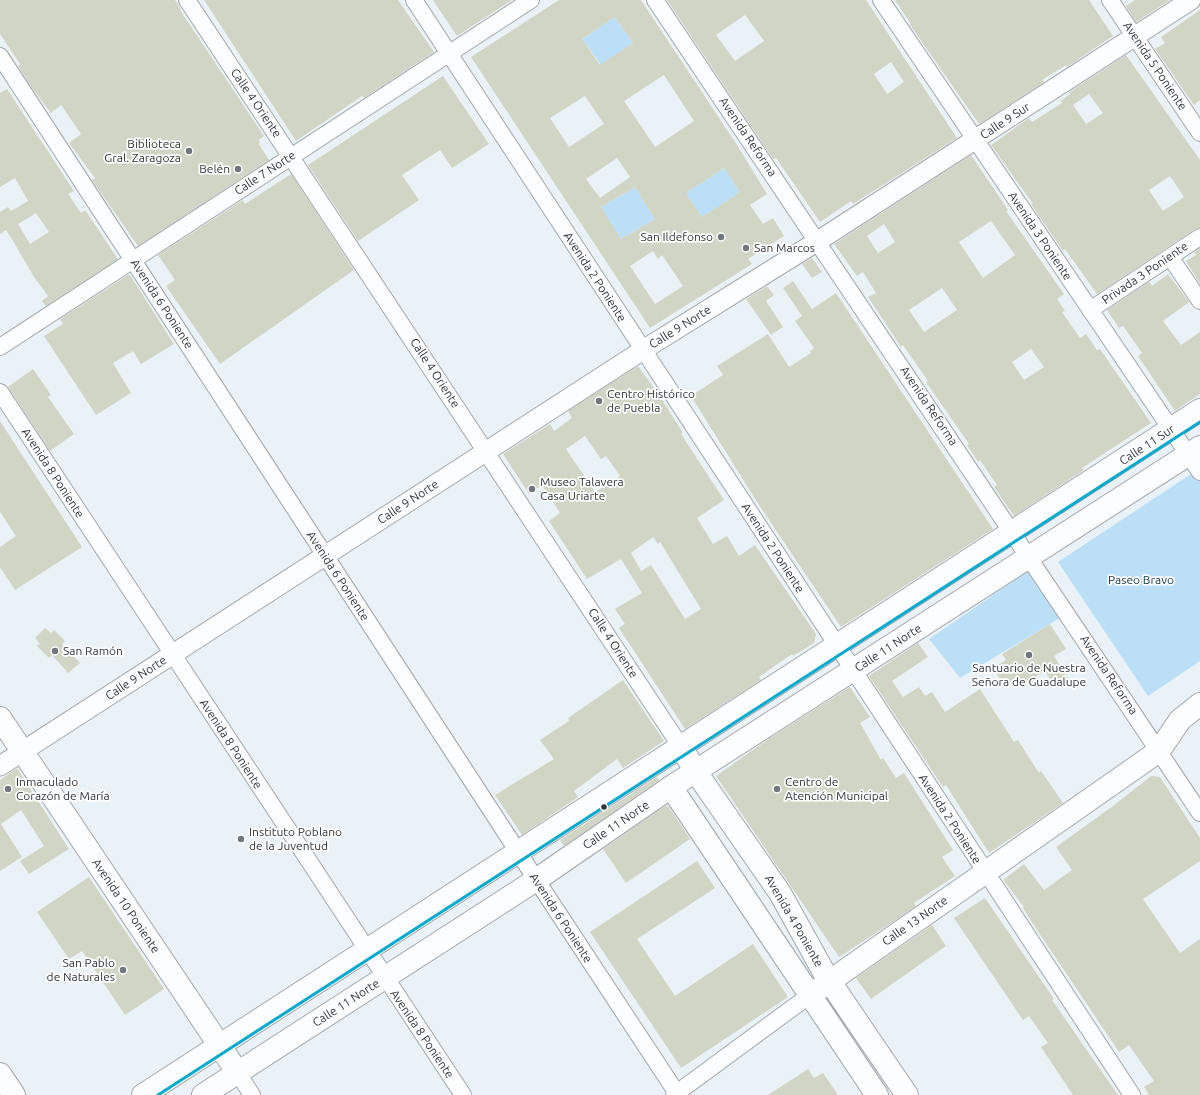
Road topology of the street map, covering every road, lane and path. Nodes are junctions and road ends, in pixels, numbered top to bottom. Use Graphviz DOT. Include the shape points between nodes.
graph roads {
  1 [pos="187,0"];
  2 [pos="414,0"];
  3 [pos="531,0"];
  4 [pos="655,0"];
  5 [pos="881,0"];
  6 [pos="1110,0"];
  7 [pos="1191,0"];
  8 [pos="1135,36"];
  9 [pos="449,53"];
  10 [pos="0,56"];
  11 [pos="1200,133"];
  12 [pos="976,140"];
  13 [pos="291,156"];
  14 [pos="1200,236"];
  15 [pos="818,241"];
  16 [pos="1170,257"];
  17 [pos="133,260"];
  18 [pos="1200,300"];
  19 [pos="1090,310"];
  20 [pos="0,347"];
  21 [pos="643,350"];
  22 [pos="0,392"];
  23 [pos="1200,410"];
  24 [pos="1171,429"];
  25 [pos="486,451"];
  26 [pos="1196,458"];
  27 [pos="1013,532"];
  28 [pos="325,556"];
  29 [pos="1030,556"];
  30 [pos="837,646"];
  31 [pos="172,655"];
  32 [pos="853,671"];
  33 [pos="1200,704"];
  34 [pos="0,718"];
  35 [pos="681,747"];
  36 [pos="1159,751"];
  37 [pos="22,752"];
  38 [pos="0,766"];
  39 [pos="696,772"];
  40 [pos="671,788"];
  41 [pos="1200,813"];
  42 [pos="709,846"];
  43 [pos="518,852"];
  44 [pos="754,856"];
  45 [pos="985,872"];
  46 [pos="536,880"];
  47 [pos="366,950"];
  48 [pos="385,978"];
  49 [pos="829,981"];
  50 [pos="810,995"];
  51 [pos="219,1046"];
  52 [pos="238,1073"];
  53 [pos="0,1074"];
  54 [pos="676,1094"];
  55 [pos="14,1095"];
  56 [pos="143,1095"];
  57 [pos="203,1095"];
  58 [pos="252,1095"];
  59 [pos="463,1095"];
  60 [pos="877,1095"];
  61 [pos="906,1095"];
  62 [pos="1132,1095"];
  1 -- 13 [label="street, Calle 4 Oriente"];
  2 -- 9 [label="street, Avenida 2 Poniente"];
  3 -- 9 [label="street, Calle 7 Norte"];
  4 -- 15 [label="street, Avenida Reforma"];
  5 -- 12 [label="street, Avenida 3 Poniente"];
  6 -- 8 [label="street, Avenida 5 Poniente"];
  7 -- 8 [label="street, Calle 9 Sur"];
  8 -- 11 [label="street, Avenida 5 Poniente"];
  8 -- 12 [label="street, Calle 9 Sur"];
  9 -- 13 [label="street, Calle 7 Norte"];
  9 -- 21 [label="street, Avenida 2 Poniente"];
  10 -- 17 [label="street, Avenida 6 Poniente"];
  12 -- 15 [label="street, Calle 9 Sur"];
  12 -- 19 [label="street, Avenida 3 Poniente"];
  13 -- 17 [label="street, Calle 7 Norte"];
  13 -- 25 [label="street, Calle 4 Oriente"];
  14 -- 16 [label="street, Privada 3 Poniente"];
  15 -- 21 [label="street, Calle 9 Norte"];
  15 -- 27 [label="street, Avenida Reforma"];
  16 -- 18 [label="street"];
  16 -- 19 [label="street, Privada 3 Poniente"];
  17 -- 20 [label="street, Calle 7 Norte"];
  17 -- 28 [label="street, Avenida 6 Poniente"];
  19 -- 24 [label="street, Avenida 3 Poniente"];
  21 -- 25 [label="street, Calle 9 Norte"];
  21 -- 30 [label="street, Avenida 2 Poniente"];
  22 -- 31 [label="street, Avenida 8 Poniente"];
  23 -- 24 [label="main road, Calle 11 Sur"];
  24 -- 26 [label="street, Avenida 3 Poniente"];
  24 -- 27 [label="main road, Calle 11 Sur"];
  25 -- 28 [label="street, Calle 9 Norte"];
  25 -- 35 [label="street, Calle 4 Oriente"];
  26 -- 29 [label="main road"];
  27 -- 29 [label="street, Avenida Reforma"];
  27 -- 30 [label="main road"];
  28 -- 31 [label="street, Calle 9 Norte"];
  28 -- 43 [label="street, Avenida 6 Poniente"];
  29 -- 32 [label="main road, Calle 11 Norte"];
  29 -- 36 [label="street, Avenida Reforma"];
  30 -- 32 [label="street, Avenida 2 Poniente"];
  30 -- 35 [label="main road"];
  31 -- 37 [label="street, Calle 9 Norte"];
  31 -- 47 [label="street, Avenida 8 Poniente"];
  32 -- 39 [label="main road, Calle 11 Norte"];
  32 -- 45 [label="street, Avenida 2 Poniente"];
  33 -- 36 [label="main road" via="1180,720"];
  34 -- 37 [label="main road, Avenida 10 Poniente"];
  35 -- 39 [label="main road, Avenida 4 Poniente"];
  35 -- 43 [label="main road"];
  36 -- 41 [label="street, Avenida Reforma"];
  36 -- 45 [label="main road, Calle 13 Norte"];
  37 -- 38 [label="street, Calle 9 Norte"];
  37 -- 51 [label="main road, Avenida 10 Poniente"];
  39 -- 40 [label="main road, Calle 11 Norte"];
  39 -- 44 [label="main road, Avenida 4 Poniente"];
  40 -- 42 [label="main road, Avenida 4 Poniente"];
  40 -- 46 [label="main road, Calle 11 Norte"];
  42 -- 44 [label="main road" via="721,838 728,839"];
  42 -- 50 [label="main road, Avenida 4 Poniente"];
  43 -- 46 [label="street, Avenida 6 Poniente"];
  43 -- 47 [label="main road"];
  44 -- 49 [label="main road, Avenida 4 Poniente" via="780,893"];
  45 -- 49 [label="main road, Calle 13 Norte"];
  45 -- 62 [label="street, Avenida 2 Poniente"];
  46 -- 48 [label="main road, Calle 11 Norte"];
  46 -- 54 [label="street, Avenida 6 Poniente"];
  47 -- 48 [label="street, Avenida 8 Poniente"];
  47 -- 51 [label="main road"];
  48 -- 52 [label="main road, Calle 11 Norte"];
  48 -- 59 [label="street, Avenida 8 Poniente"];
  49 -- 50 [label="main road, Calle 13 Norte"];
  49 -- 61 [label="main road, Avenida 4 Poniente"];
  50 -- 54 [label="street, Calle 13 Norte"];
  50 -- 60 [label="main road, Avenida 4 Poniente"];
  51 -- 52 [label="main road, Avenida 10 Poniente"];
  51 -- 56 [label="main road"];
  52 -- 57 [label="main road, Calle 11 Norte"];
  52 -- 58 [label="street, Avenida 10 Poniente"];
  53 -- 55 [label="main road"];
}
